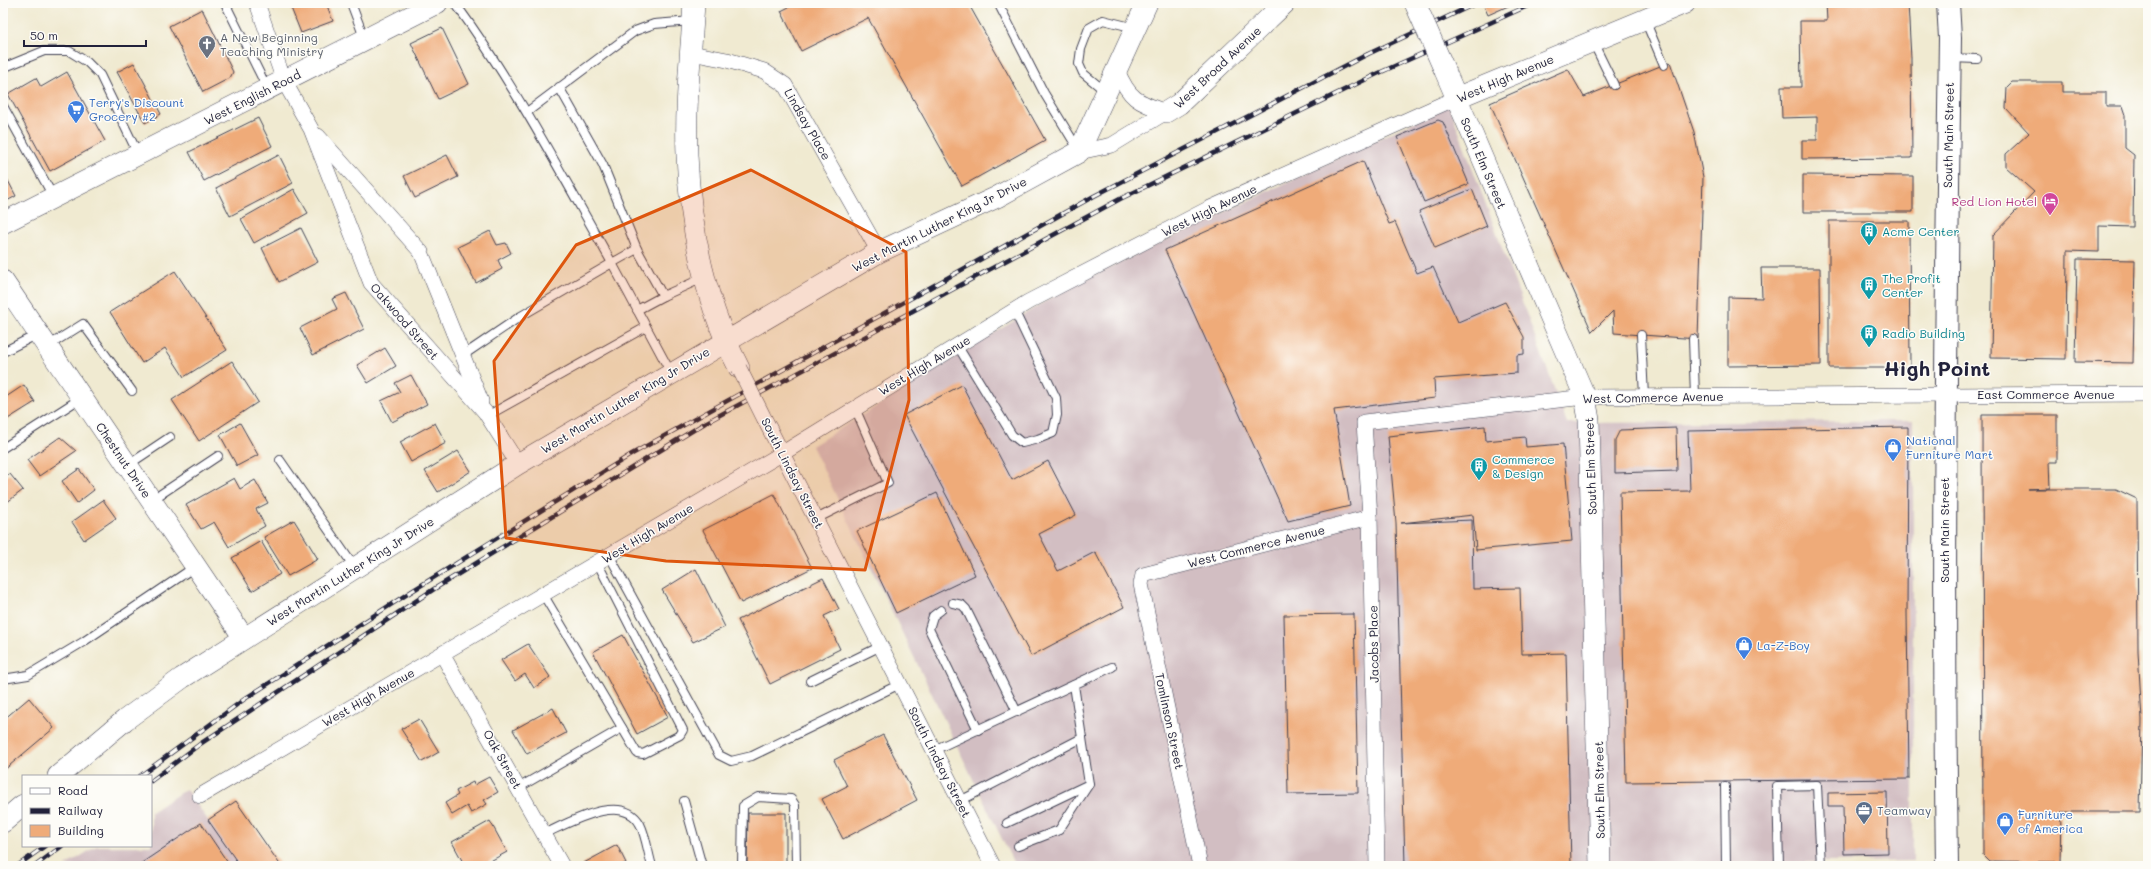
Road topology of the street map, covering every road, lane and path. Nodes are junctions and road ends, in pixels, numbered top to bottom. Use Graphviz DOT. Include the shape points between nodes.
graph roads {
  1 [pos="225,3"];
  2 [pos="257,3"];
  3 [pos="351,3"];
  4 [pos="436,3"];
  5 [pos="455,3"];
  6 [pos="998,3"];
  7 [pos="1147,3"];
  8 [pos="1285,3"];
  9 [pos="1415,3"];
  10 [pos="1685,3"];
  11 [pos="1948,3"];
  12 [pos="693,12"];
  13 [pos="1644,20"];
  14 [pos="1135,29"];
  15 [pos="365,40"];
  16 [pos="1593,41"];
  17 [pos="691,53"];
  18 [pos="1950,58"];
  19 [pos="1976,59"];
  20 [pos="1664,65"];
  21 [pos="3,70"];
  22 [pos="1117,70"];
  23 [pos="276,85"];
  24 [pos="1614,85"];
  25 [pos="559,87"];
  26 [pos="1106,93"];
  27 [pos="1456,98"];
  28 [pos="3,106"];
  29 [pos="527,112"];
  30 [pos="1166,112"];
  31 [pos="312,129"];
  32 [pos="1079,152"];
  33 [pos="139,154"];
  34 [pos="54,198"];
  35 [pos="3,223"];
  36 [pos="637,248"];
  37 [pos="879,252"];
  38 [pos="612,263"];
  39 [pos="704,277"];
  40 [pos="5,289"];
  41 [pos="662,296"];
  42 [pos="637,310"];
  43 [pos="1014,310"];
  44 [pos="646,327"];
  45 [pos="1641,335"];
  46 [pos="1693,339"];
  47 [pos="43,340"];
  48 [pos="725,341"];
  49 [pos="957,345"];
  50 [pos="3,352"];
  51 [pos="462,356"];
  52 [pos="739,368"];
  53 [pos="671,373"];
  54 [pos="132,391"];
  55 [pos="1944,394"];
  56 [pos="2148,394"];
  57 [pos="1695,396"];
  58 [pos="82,397"];
  59 [pos="1585,397"];
  60 [pos="1644,397"];
  61 [pos="855,408"];
  62 [pos="486,414"];
  63 [pos="1364,422"];
  64 [pos="170,437"];
  65 [pos="3,448"];
  66 [pos="783,453"];
  67 [pos="218,456"];
  68 [pos="280,460"];
  69 [pos="518,464"];
  70 [pos="128,465"];
  71 [pos="151,500"];
  72 [pos="1370,517"];
  73 [pos="816,519"];
  74 [pos="603,559"];
  75 [pos="196,566"];
  76 [pos="355,569"];
  77 [pos="1143,576"];
  78 [pos="543,594"];
  79 [pos="953,603"];
  80 [pos="941,610"];
  81 [pos="244,638"];
  82 [pos="881,646"];
  83 [pos="442,654"];
  84 [pos="1112,667"];
  85 [pos="3,679"];
  86 [pos="810,681"];
  87 [pos="900,684"];
  88 [pos="1074,685"];
  89 [pos="1017,712"];
  90 [pos="622,728"];
  91 [pos="978,730"];
  92 [pos="1082,738"];
  93 [pos="934,750"];
  94 [pos="59,775"];
  95 [pos="1089,784"];
  96 [pos="1725,786"];
  97 [pos="518,788"];
  98 [pos="200,796"];
  99 [pos="684,801"];
  100 [pos="960,801"];
  101 [pos="22,806"];
  102 [pos="3,822"];
  103 [pos="1007,823"];
  104 [pos="544,834"];
  105 [pos="1018,846"];
  106 [pos="562,866"];
  107 [pos="652,866"];
  108 [pos="702,866"];
  109 [pos="742,866"];
  110 [pos="796,866"];
  111 [pos="993,866"];
  112 [pos="1200,866"];
  113 [pos="1377,866"];
  114 [pos="1600,866"];
  115 [pos="1726,866"];
  116 [pos="1779,866"];
  117 [pos="1821,866"];
  118 [pos="1947,866"];
  1 -- 23 [label="lane"];
  2 -- 23 [label="street, Oakwood Street"];
  3 -- 15 [label="lane"];
  4 -- 15 [label="main road, West English Road"];
  5 -- 29 [label="lane" via="487,47"];
  6 -- 32 [label="lane" via="1044,93"];
  7 -- 14 [label="main road"];
  8 -- 30 [label="main road, West Broad Avenue" via="1179,104"];
  9 -- 27 [label="main road, South Elm Street, bridge"];
  10 -- 13 [label="main road, West High Avenue"];
  11 -- 18 [label="main road, South Main Street"];
  12 -- 17 [label="main road, South Lindsay Street"];
  12 -- 25 [label="lane" via="635,31"];
  13 -- 16 [label="main road, West High Avenue"];
  13 -- 20 [label="lane"];
  14 -- 22 [label="main road"];
  14 -- 26 [label="lane" via="1103,20 1089,28 1081,49 1079,64 1083,73"];
  15 -- 23 [label="main road, West English Road"];
  16 -- 24 [label="lane"];
  16 -- 27 [label="main road, West High Avenue"];
  17 -- 37 [label="street, Lindsay Place" via="764,71 785,85"];
  17 -- 39 [label="main road, South Lindsay Street" via="687,154 690,202"];
  18 -- 19 [label="lane"];
  18 -- 55 [label="main road, South Main Street"];
  21 -- 33 [label="lane" via="44,51 68,51 87,62 100,75"];
  22 -- 26 [label="main road"];
  22 -- 30 [label="street, West Broad Avenue" via="1125,90 1142,104"];
  23 -- 31 [label="street, Oakwood Street"];
  23 -- 33 [label="main road, West English Road"];
  25 -- 29 [label="lane"];
  25 -- 36 [label="lane" via="603,165"];
  26 -- 32 [label="main road"];
  27 -- 43 [label="street, West High Avenue" via="1208,209"];
  27 -- 59 [label="main road, South Elm Street"];
  28 -- 34 [label="lane"];
  29 -- 38 [label="lane"];
  30 -- 32 [label="street, West Broad Avenue" via="1112,145"];
  31 -- 51 [label="street, Oakwood Street" via="421,252"];
  31 -- 62 [label="street, Oakwood Street" via="371,283"];
  32 -- 37 [label="main road, West Martin Luther King Jr Drive" via="997,197"];
  33 -- 34 [label="main road, West English Road"];
  34 -- 35 [label="main road, West English Road"];
  36 -- 38 [label="lane"];
  36 -- 41 [label="lane"];
  37 -- 48 [label="main road, West Martin Luther King Jr Drive"];
  38 -- 42 [label="lane"];
  38 -- 51 [label="lane" via="520,316"];
  39 -- 41 [label="lane"];
  39 -- 48 [label="main road, South Lindsay Street"];
  40 -- 47 [label="main road, Chestnut Drive"];
  41 -- 42 [label="lane"];
  42 -- 44 [label="lane"];
  43 -- 49 [label="street, West High Avenue"];
  43 -- 49 [label="lane" via="1056,398 1057,416 1053,433 1022,443 1012,435"];
  44 -- 53 [label="lane"];
  44 -- 62 [label="lane"];
  45 -- 60 [label="lane"];
  46 -- 57 [label="lane"];
  47 -- 50 [label="lane"];
  47 -- 54 [label="lane" via="83,324"];
  47 -- 58 [label="main road, Chestnut Drive"];
  48 -- 52 [label="main road, South Lindsay Street"];
  48 -- 53 [label="main road, West Martin Luther King Jr Drive"];
  49 -- 61 [label="street, West High Avenue"];
  51 -- 62 [label="street, Oakwood Street"];
  52 -- 66 [label="street, South Lindsay Street, bridge"];
  53 -- 69 [label="main road, West Martin Luther King Jr Drive"];
  55 -- 56 [label="street, East Commerce Avenue"];
  55 -- 57 [label="street, West Commerce Avenue"];
  55 -- 118 [label="main road, South Main Street"];
  57 -- 60 [label="street, West Commerce Avenue"];
  58 -- 65 [label="lane"];
  58 -- 70 [label="main road, Chestnut Drive"];
  59 -- 60 [label="street, West Commerce Avenue"];
  59 -- 63 [label="street, West Commerce Avenue"];
  59 -- 114 [label="main road, South Elm Street" via="1589,420"];
  61 -- 66 [label="street, West High Avenue"];
  61 -- 73 [label="lane" via="888,483"];
  62 -- 69 [label="street, Oakwood Street"];
  63 -- 72 [label="street, Jacobs Place"];
  64 -- 70 [label="lane"];
  66 -- 73 [label="street, South Lindsay Street"];
  66 -- 74 [label="street, West High Avenue"];
  67 -- 71 [label="lane"];
  68 -- 76 [label="lane"];
  69 -- 76 [label="main road, West Martin Luther King Jr Drive"];
  70 -- 71 [label="main road, Chestnut Drive"];
  71 -- 75 [label="main road, Chestnut Drive"];
  72 -- 77 [label="street, West Commerce Avenue"];
  72 -- 113 [label="street, Jacobs Place"];
  73 -- 82 [label="street, South Lindsay Street"];
  74 -- 78 [label="street, West High Avenue"];
  74 -- 87 [label="lane" via="662,652 719,755 731,761 752,756"];
  74 -- 90 [label="lane" via="683,730 680,735 643,754 637,753"];
  75 -- 81 [label="main road, Chestnut Drive"];
  75 -- 85 [label="lane" via="83,642 28,675"];
  76 -- 81 [label="main road, West Martin Luther King Jr Drive"];
  77 -- 112 [label="street, Tomlinson Street" via="1141,584"];
  78 -- 83 [label="street, West High Avenue"];
  78 -- 90 [label="lane"];
  79 -- 89 [label="lane" via="966,609"];
  80 -- 91 [label="lane" via="934,616 929,629"];
  81 -- 94 [label="main road, West Martin Luther King Jr Drive" via="124,720"];
  82 -- 86 [label="lane"];
  82 -- 87 [label="street, South Lindsay Street"];
  83 -- 97 [label="street, Oak Street"];
  83 -- 98 [label="street, West High Avenue"];
  84 -- 88 [label="lane"];
  87 -- 93 [label="street, South Lindsay Street"];
  88 -- 89 [label="lane"];
  88 -- 92 [label="lane"];
  89 -- 91 [label="lane"];
  90 -- 97 [label="lane"];
  91 -- 93 [label="lane"];
  92 -- 95 [label="lane"];
  92 -- 100 [label="lane"];
  93 -- 100 [label="street, South Lindsay Street"];
  95 -- 103 [label="lane"];
  95 -- 105 [label="lane" via="1059,830"];
  96 -- 115 [label="lane"];
  97 -- 104 [label="street, Oak Street"];
  99 -- 108 [label="lane"];
  100 -- 111 [label="street, South Lindsay Street"];
  101 -- 102 [label="main road"];
  104 -- 106 [label="street, Oak Street"];
  104 -- 107 [label="lane" via="593,812 612,809 626,811 640,823"];
  109 -- 110 [label="lane" via="743,806 758,798 791,799 795,805"];
  116 -- 117 [label="lane" via="1777,786 1817,785"];
}
